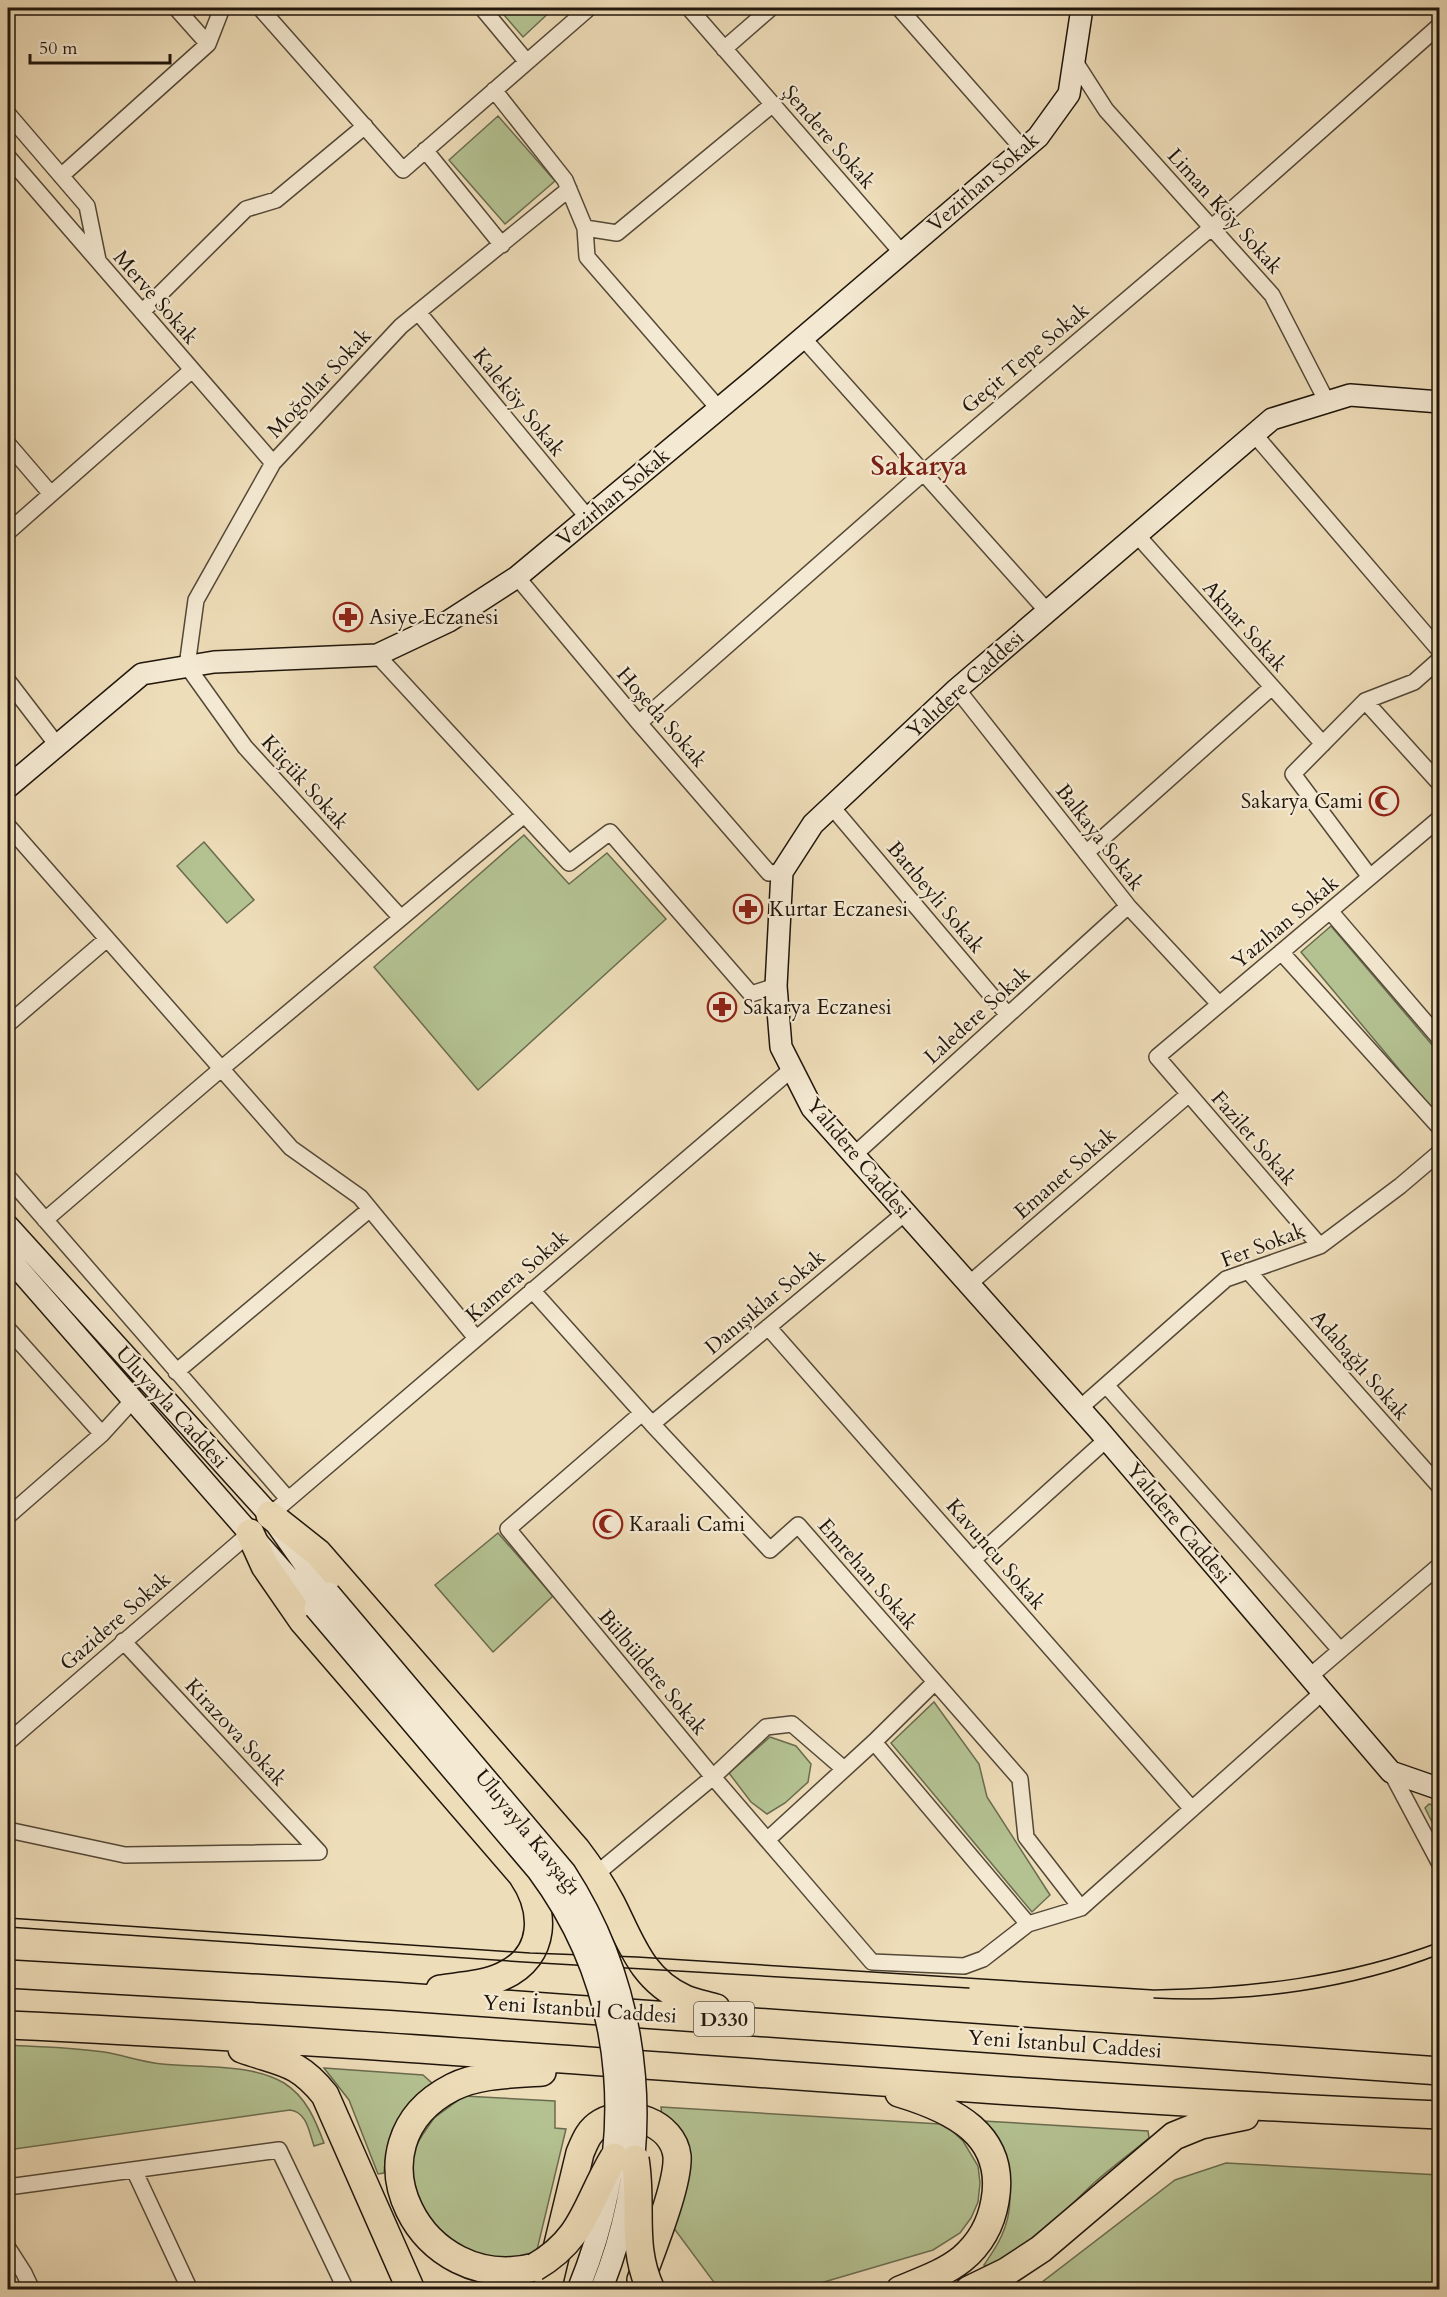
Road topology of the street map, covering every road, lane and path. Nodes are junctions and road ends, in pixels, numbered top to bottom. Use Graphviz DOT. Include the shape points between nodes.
graph roads {
  1 [pos="176,8"];
  2 [pos="222,8"];
  3 [pos="260,8"];
  4 [pos="482,8"];
  5 [pos="689,8"];
  6 [pos="771,8"];
  7 [pos="899,8"];
  8 [pos="1082,8"];
  9 [pos="582,10"];
  10 [pos="1440,25"];
  11 [pos="208,44"];
  12 [pos="724,49"];
  13 [pos="1074,60"];
  14 [pos="527,62"];
  15 [pos="494,90"];
  16 [pos="773,104"];
  17 [pos="8,114"];
  18 [pos="365,126"];
  19 [pos="1023,149"];
  20 [pos="425,150"];
  21 [pos="8,158"];
  22 [pos="61,176"];
  23 [pos="568,189"];
  24 [pos="585,228"];
  25 [pos="1211,228"];
  26 [pos="502,245"];
  27 [pos="902,253"];
  28 [pos="98,262"];
  29 [pos="142,312"];
  30 [pos="418,312"];
  31 [pos="803,338"];
  32 [pos="192,370"];
  33 [pos="1328,402"];
  34 [pos="1440,402"];
  35 [pos="719,409"];
  36 [pos="1254,434"];
  37 [pos="8,444"];
  38 [pos="273,463"];
  39 [pos="923,473"];
  40 [pos="51,494"];
  41 [pos="588,518"];
  42 [pos="8,532"];
  43 [pos="1137,535"];
  44 [pos="517,577"];
  45 [pos="1047,611"];
  46 [pos="1440,651"];
  47 [pos="377,655"];
  48 [pos="1440,659"];
  49 [pos="187,666"];
  50 [pos="8,681"];
  51 [pos="1272,687"];
  52 [pos="957,688"];
  53 [pos="1365,701"];
  54 [pos="639,723"];
  55 [pos="1323,744"];
  56 [pos="57,745"];
  57 [pos="1440,784"];
  58 [pos="8,787"];
  59 [pos="832,807"];
  60 [pos="524,815"];
  61 [pos="1440,818"];
  62 [pos="8,826"];
  63 [pos="1086,853"];
  64 [pos="782,872"];
  65 [pos="1370,877"];
  66 [pos="1128,906"];
  67 [pos="1330,911"];
  68 [pos="401,918"];
  69 [pos="106,939"];
  70 [pos="1281,952"];
  71 [pos="776,986"];
  72 [pos="1219,1004"];
  73 [pos="1008,1015"];
  74 [pos="8,1024"];
  75 [pos="1440,1039"];
  76 [pos="1156,1057"];
  77 [pos="221,1069"];
  78 [pos="792,1069"];
  79 [pos="1189,1094"];
  80 [pos="1440,1128"];
  81 [pos="854,1155"];
  82 [pos="1437,1160"];
  83 [pos="8,1177"];
  84 [pos="370,1209"];
  85 [pos="905,1213"];
  86 [pos="45,1220"];
  87 [pos="8,1226"];
  88 [pos="1320,1246"];
  89 [pos="8,1257"];
  90 [pos="1248,1271"];
  91 [pos="969,1284"];
  92 [pos="532,1290"];
  93 [pos="768,1327"];
  94 [pos="8,1329"];
  95 [pos="476,1338"];
  96 [pos="176,1372"];
  97 [pos="1106,1385"];
  98 [pos="133,1400"];
  99 [pos="1080,1408"];
  100 [pos="647,1418"];
  101 [pos="102,1434"];
  102 [pos="1107,1439"];
  103 [pos="1440,1487"];
  104 [pos="279,1507"];
  105 [pos="8,1516"];
  106 [pos="508,1529"];
  107 [pos="250,1533"];
  108 [pos="973,1560"];
  109 [pos="1440,1565"];
  110 [pos="322,1601"];
  111 [pos="123,1641"];
  112 [pos="1340,1650"];
  113 [pos="934,1682"];
  114 [pos="1316,1684"];
  115 [pos="8,1742"];
  116 [pos="874,1742"];
  117 [pos="844,1769"];
  118 [pos="1391,1773"];
  119 [pos="713,1777"];
  120 [pos="1440,1790"];
  121 [pos="1192,1809"];
  122 [pos="8,1830"];
  123 [pos="767,1840"];
  124 [pos="1440,1864"];
  125 [pos="595,1875"];
  126 [pos="538,1907"];
  127 [pos="1080,1908"];
  128 [pos="1028,1924"];
  129 [pos="8,1974"];
  130 [pos="392,1996"];
  131 [pos="770,2023"];
  132 [pos="8,2025"];
  133 [pos="205,2034"];
  134 [pos="599,2064"];
  135 [pos="1440,2071"];
  136 [pos="861,2081"];
  137 [pos="1282,2109"];
  138 [pos="1440,2115"];
  139 [pos="624,2158"];
  140 [pos="134,2170"];
  141 [pos="8,2187"];
  142 [pos="8,2248"];
  143 [pos="541,2278"];
  144 [pos="32,2289"];
  145 [pos="190,2289"];
  146 [pos="346,2289"];
  147 [pos="411,2289"];
  148 [pos="578,2289"];
  149 [pos="601,2289"];
  150 [pos="638,2289"];
  151 [pos="651,2289"];
  152 [pos="900,2289"];
  153 [pos="969,2289"];
  1 -- 11 [label="street"];
  2 -- 11 [label="street"];
  3 -- 18 [label="street"];
  4 -- 14 [label="street"];
  5 -- 12 [label="street, Şendere Sokak"];
  6 -- 12 [label="street"];
  7 -- 19 [label="street"];
  8 -- 13 [label="street, Vezirhan Sokak"];
  9 -- 14 [label="street"];
  10 -- 25 [label="street, Geçit Tepe Sokak"];
  11 -- 22 [label="street"];
  12 -- 16 [label="street, Şendere Sokak"];
  13 -- 19 [label="street, Vezirhan Sokak" via="1070,94"];
  13 -- 25 [label="street, Liman Köy Sokak" via="1106,110"];
  14 -- 15 [label="street"];
  15 -- 20 [label="street"];
  15 -- 23 [label="street"];
  16 -- 24 [label="street" via="616,233"];
  16 -- 27 [label="street, Şendere Sokak"];
  17 -- 22 [label="street"];
  18 -- 20 [label="street" via="403,170"];
  18 -- 29 [label="street" via="276,200 246,208"];
  19 -- 27 [label="street, Vezirhan Sokak"];
  20 -- 26 [label="street"];
  21 -- 28 [label="street, Merve Sokak"];
  22 -- 28 [label="street" via="87,206"];
  23 -- 24 [label="street"];
  23 -- 26 [label="street, Moğollar Sokak"];
  24 -- 35 [label="street" via="587,256"];
  25 -- 33 [label="street, Liman Köy Sokak" via="1272,295"];
  25 -- 39 [label="street, Geçit Tepe Sokak"];
  26 -- 30 [label="street, Moğollar Sokak"];
  27 -- 31 [label="street, Vezirhan Sokak"];
  28 -- 29 [label="street, Merve Sokak"];
  29 -- 32 [label="street, Merve Sokak"];
  30 -- 38 [label="street, Moğollar Sokak"];
  30 -- 41 [label="street, Kaleköy Sokak"];
  31 -- 35 [label="street, Vezirhan Sokak"];
  31 -- 39 [label="street"];
  32 -- 38 [label="street, Merve Sokak"];
  32 -- 40 [label="street"];
  33 -- 34 [label="street, Yalıdere Caddesi" via="1350,395"];
  33 -- 36 [label="street, Yalıdere Caddesi" via="1272,419"];
  35 -- 41 [label="street, Vezirhan Sokak"];
  36 -- 43 [label="street, Yalıdere Caddesi"];
  36 -- 46 [label="street"];
  37 -- 40 [label="street"];
  38 -- 49 [label="street, Moğollar Sokak" via="196,600"];
  39 -- 45 [label="street"];
  39 -- 54 [label="street, Geçit Tepe Sokak"];
  40 -- 42 [label="street"];
  41 -- 44 [label="street, Vezirhan Sokak"];
  43 -- 45 [label="street, Yalıdere Caddesi"];
  43 -- 51 [label="street, Aknar Sokak"];
  44 -- 47 [label="street, Vezirhan Sokak" via="449,621"];
  44 -- 54 [label="street, Hoşeda Sokak"];
  45 -- 52 [label="street, Yalıdere Caddesi"];
  47 -- 49 [label="street, Vezirhan Sokak"];
  47 -- 60 [label="street"];
  48 -- 53 [label="street" via="1414,682"];
  49 -- 56 [label="street, Vezirhan Sokak" via="142,674"];
  49 -- 68 [label="street, Küçük Sokak" via="245,747"];
  50 -- 56 [label="street"];
  51 -- 55 [label="street, Aknar Sokak"];
  51 -- 63 [label="street"];
  52 -- 59 [label="street, Yalıdere Caddesi"];
  52 -- 63 [label="street, Balkaya Sokak"];
  53 -- 55 [label="street"];
  53 -- 57 [label="street"];
  54 -- 64 [label="street, Hoşeda Sokak" via="769,873"];
  55 -- 65 [label="street" via="1293,774"];
  56 -- 58 [label="street, Vezirhan Sokak"];
  59 -- 64 [label="street, Yalıdere Caddesi" via="813,824"];
  59 -- 73 [label="street, Batıbeyli Sokak"];
  60 -- 68 [label="street"];
  60 -- 71 [label="street" via="569,863 610,832 751,994"];
  61 -- 65 [label="street, Yazıhan Sokak"];
  62 -- 69 [label="street"];
  63 -- 66 [label="street, Balkaya Sokak"];
  64 -- 71 [label="street, Yalıdere Caddesi"];
  65 -- 67 [label="street, Yazıhan Sokak"];
  66 -- 72 [label="street, Balkaya Sokak"];
  66 -- 73 [label="street, Laledere Sokak"];
  67 -- 70 [label="street, Yazıhan Sokak"];
  67 -- 75 [label="street"];
  68 -- 77 [label="street"];
  69 -- 74 [label="street"];
  69 -- 77 [label="street"];
  70 -- 72 [label="street, Yazıhan Sokak"];
  70 -- 80 [label="street"];
  71 -- 78 [label="street, Yalıdere Caddesi" via="781,1047"];
  72 -- 76 [label="street, Yazıhan Sokak"];
  73 -- 81 [label="street, Laledere Sokak"];
  76 -- 79 [label="street, Fazilet Sokak"];
  77 -- 84 [label="street" via="291,1148 360,1197"];
  77 -- 86 [label="street"];
  78 -- 81 [label="street, Yalıdere Caddesi" via="812,1108"];
  78 -- 92 [label="street, Kamera Sokak"];
  79 -- 88 [label="street, Fazilet Sokak"];
  79 -- 91 [label="street, Emanet Sokak"];
  81 -- 85 [label="street, Yalıdere Caddesi"];
  82 -- 88 [label="street, Fer Sokak"];
  83 -- 86 [label="street"];
  84 -- 95 [label="street"];
  84 -- 96 [label="street"];
  85 -- 91 [label="street, Yalıdere Caddesi"];
  85 -- 93 [label="street, Danışıklar Sokak"];
  86 -- 96 [label="street"];
  87 -- 104 [label="street, Uluyayla Caddesi"];
  88 -- 90 [label="street, Fer Sokak"];
  89 -- 98 [label="street, Uluyayla Caddesi"];
  90 -- 97 [label="street, Fer Sokak" via="1226,1279"];
  90 -- 103 [label="street, Adabağlı Sokak"];
  91 -- 99 [label="street, Yalıdere Caddesi"];
  92 -- 95 [label="street, Kamera Sokak"];
  92 -- 100 [label="street, Emrehan Sokak"];
  93 -- 100 [label="street, Danışıklar Sokak"];
  93 -- 108 [label="street, Kavuncu Sokak"];
  94 -- 101 [label="street"];
  95 -- 104 [label="street, Kamera Sokak"];
  96 -- 104 [label="street"];
  97 -- 99 [label="street, Fer Sokak"];
  97 -- 112 [label="street"];
  98 -- 101 [label="street"];
  98 -- 107 [label="street, Uluyayla Caddesi"];
  99 -- 102 [label="street, Yalıdere Caddesi"];
  100 -- 106 [label="street, Danışıklar Sokak"];
  100 -- 113 [label="street, Emrehan Sokak" via="770,1550 798,1525"];
  101 -- 105 [label="street"];
  102 -- 108 [label="street"];
  102 -- 114 [label="street, Yalıdere Caddesi"];
  104 -- 110 [label="street, Uluyayla Caddesi"];
  104 -- 125 [label="highway" via="557,1826"];
  106 -- 119 [label="street, Bülbüldere Sokak"];
  107 -- 110 [label="street, Uluyayla Caddesi"];
  107 -- 111 [label="street, Gazidere Sokak"];
  107 -- 126 [label="highway" via="265,1566 303,1621 522,1875"];
  108 -- 121 [label="street, Kavuncu Sokak"];
  109 -- 112 [label="street"];
  110 -- 139 [label="street, Uluyayla Kavşağı, bridge" via="538,1871 568,1915 593,1972 609,2037"];
  111 -- 115 [label="street, Gazidere Sokak"];
  111 -- 122 [label="street, Kirazova Sokak" via="320,1852 125,1855"];
  112 -- 114 [label="street"];
  113 -- 116 [label="street"];
  113 -- 127 [label="street, Emrehan Sokak" via="1020,1779 1026,1837"];
  114 -- 118 [label="street, Yalıdere Caddesi"];
  114 -- 121 [label="street"];
  116 -- 117 [label="street"];
  116 -- 128 [label="street"];
  117 -- 119 [label="street" via="792,1724 766,1727"];
  117 -- 123 [label="street"];
  118 -- 120 [label="street"];
  118 -- 124 [label="street"];
  119 -- 123 [label="street, Bülbüldere Sokak"];
  119 -- 125 [label="street"];
  121 -- 127 [label="street"];
  123 -- 128 [label="street, Bülbüldere Sokak" via="872,1962 964,1966 983,1959"];
  125 -- 126 [label="highway" via="587,1900 569,1912 559,1914"];
  125 -- 126 [label="highway" via="578,1866 560,1868 546,1878 538,1895"];
  125 -- 131 [label="highway" via="637,1957 657,1980 686,1999"];
  126 -- 130 [label="highway" via="535,1943 513,1971 488,1982"];
  127 -- 128 [label="street"];
  129 -- 130 [label="highway, Yeni İstanbul Caddesi / D330"];
  130 -- 131 [label="highway, Yeni İstanbul Caddesi / D330"];
  131 -- 135 [label="highway, Yeni İstanbul Caddesi / D330"];
  132 -- 133 [label="highway"];
  133 -- 134 [label="highway"];
  133 -- 147 [label="highway" via="291,2064 312,2079 325,2095"];
  134 -- 136 [label="highway"];
  134 -- 143 [label="highway" via="463,2083 428,2105 404,2140 400,2198 411,2225 429,2249 452,2266 482,2276"];
  136 -- 137 [label="highway"];
  136 -- 152 [label="highway" via="944,2108 967,2123 986,2144 997,2176 993,2210 976,2245 947,2270"];
  137 -- 138 [label="highway"];
  137 -- 153 [label="highway" via="1201,2125 1174,2136 1041,2249 1006,2272"];
  139 -- 143 [label="highway, bridge"];
  139 -- 148 [label="street, Uluyayla Kavşağı, bridge"];
  139 -- 149 [label="street, Uluyayla Kavşağı, bridge" via="623,2222"];
  139 -- 151 [label="highway, bridge" via="639,2194 639,2259"];
  140 -- 141 [label="street"];
  140 -- 145 [label="street"];
  140 -- 146 [label="street" via="279,2150"];
  142 -- 144 [label="street"];
  143 -- 150 [label="highway" via="588,2135 612,2117 630,2116 652,2122 664,2131 674,2143 677,2157 670,2194"];
}
